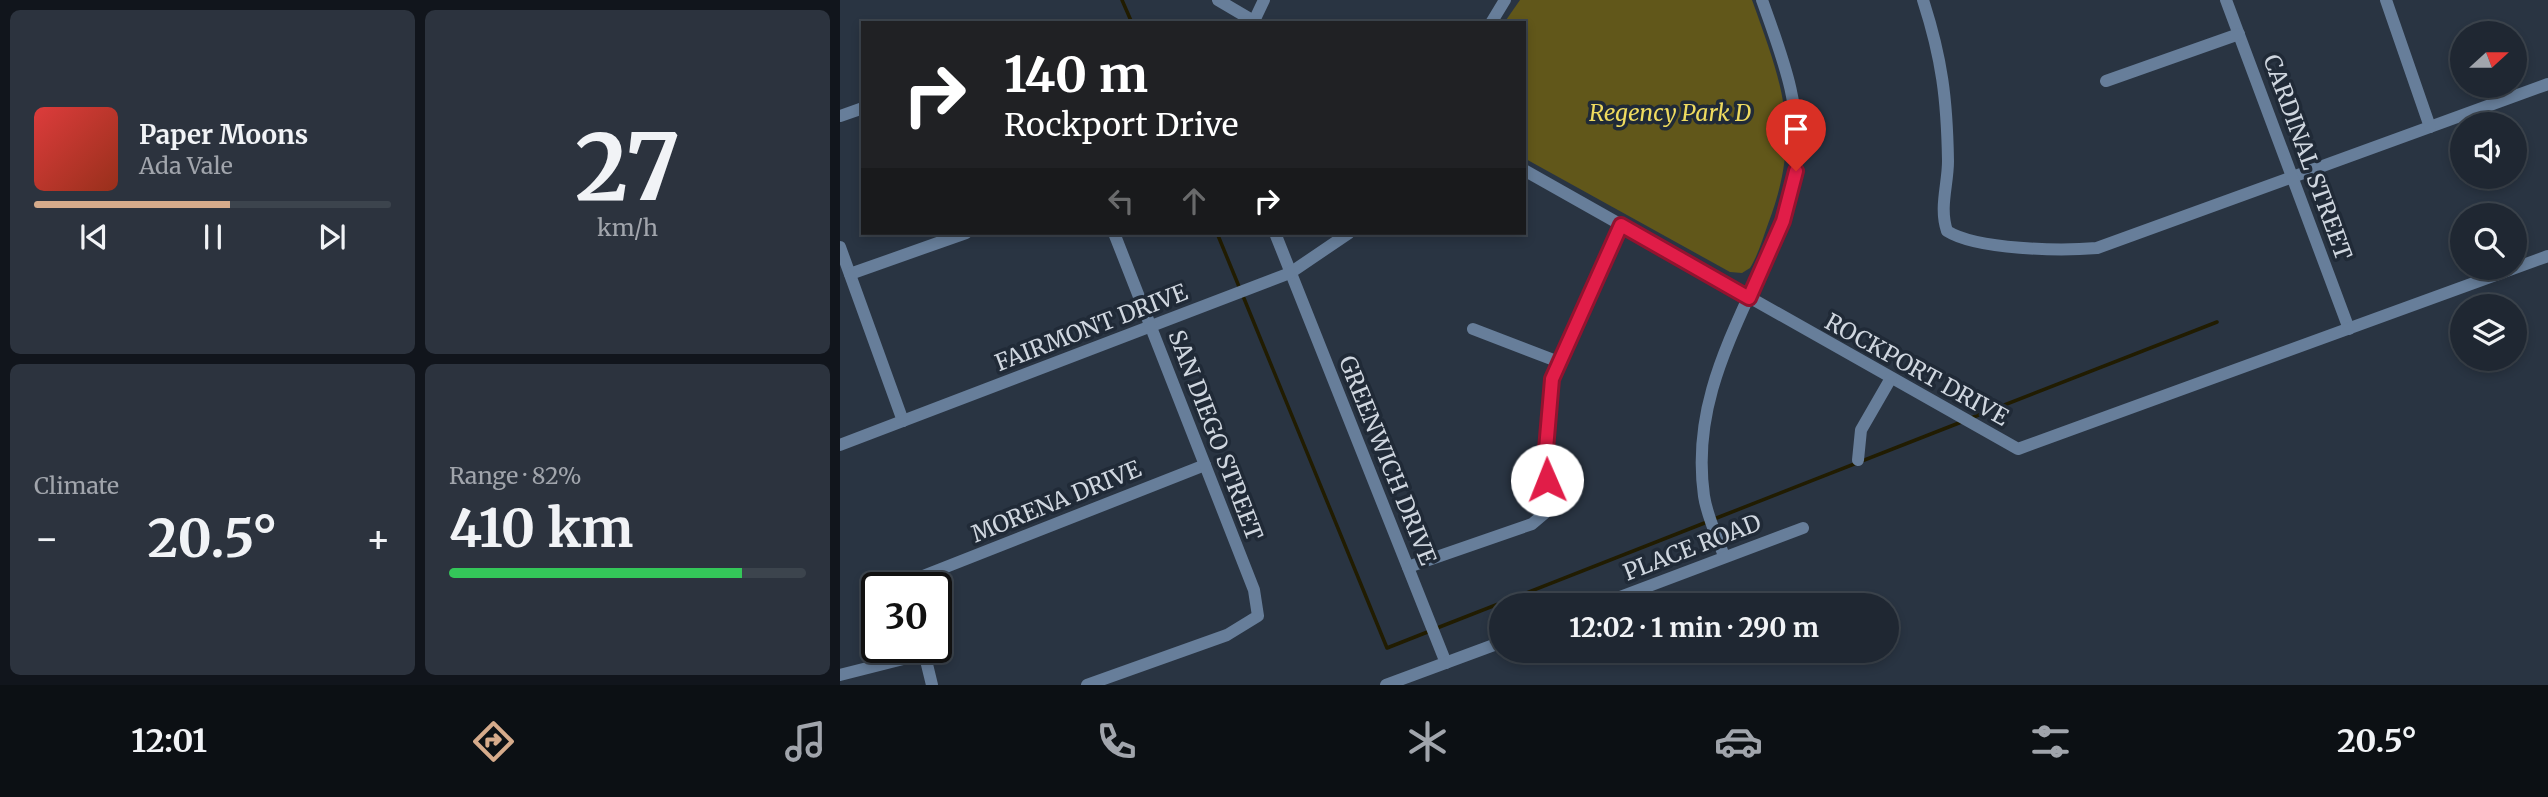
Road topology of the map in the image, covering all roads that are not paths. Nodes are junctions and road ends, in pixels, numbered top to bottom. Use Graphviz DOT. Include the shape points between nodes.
graph roads {
  1 [pos="1218,0"];
  2 [pos="1264,0"];
  3 [pos="1505,0"];
  4 [pos="1762,0"];
  5 [pos="1923,0"];
  6 [pos="2226,0"];
  7 [pos="2386,0"];
  8 [pos="1253,21"];
  9 [pos="1255,21"];
  10 [pos="1492,21"];
  11 [pos="2239,34"];
  12 [pos="2106,81"];
  13 [pos="2548,84"];
  14 [pos="861,109"];
  15 [pos="840,116"];
  16 [pos="2430,127"];
  17 [pos="1526,171"];
  18 [pos="2293,177"];
  19 [pos="1621,225"];
  20 [pos="960,235"];
  21 [pos="1115,235"];
  22 [pos="1276,235"];
  23 [pos="1346,235"];
  24 [pos="840,247"];
  25 [pos="2548,256"];
  26 [pos="1290,273"];
  27 [pos="850,274"];
  28 [pos="1749,298"];
  29 [pos="1150,326"];
  30 [pos="1474,329"];
  31 [pos="2349,329"];
  32 [pos="1559,362"];
  33 [pos="1891,378"];
  34 [pos="903,421"];
  35 [pos="840,445"];
  36 [pos="1858,460"];
  37 [pos="1205,465"];
  38 [pos="1803,528"];
  39 [pos="1724,556"];
  40 [pos="1408,567"];
  41 [pos="947,572"];
  42 [pos="1629,593"];
  43 [pos="1489,647"];
  44 [pos="882,663"];
  45 [pos="926,663"];
  46 [pos="1447,663"];
  47 [pos="840,675"];
  48 [pos="932,685"];
  49 [pos="1087,685"];
  50 [pos="1386,685"];
  1 -- 8 [label="street"];
  2 -- 9 [label="street"];
  3 -- 10 [label="street"];
  4 -- 28 [label="street" via="1788,74 1798,123 1796,171 1783,221"];
  5 -- 18 [label="street" via="1947,97 1948,174 1942,215 1947,231 1957,237 2059,251 2097,248"];
  6 -- 11 [label="street, CARDINAL STREET"];
  7 -- 16 [label="street"];
  11 -- 12 [label="street"];
  11 -- 18 [label="street, CARDINAL STREET"];
  13 -- 16 [label="street"];
  14 -- 15 [label="street"];
  16 -- 18 [label="street"];
  17 -- 19 [label="street, ROCKPORT DRIVE"];
  18 -- 31 [label="street, CARDINAL STREET"];
  19 -- 28 [label="street, ROCKPORT DRIVE"];
  19 -- 32 [label="street"];
  20 -- 27 [label="street"];
  21 -- 29 [label="street, SAN DIEGO STREET"];
  22 -- 26 [label="street, GREENWICH DRIVE"];
  23 -- 26 [label="street, FAIRMONT DRIVE"];
  24 -- 27 [label="street"];
  25 -- 31 [label="street, ROCKPORT DRIVE"];
  26 -- 29 [label="street, FAIRMONT DRIVE"];
  26 -- 40 [label="street, GREENWICH DRIVE"];
  27 -- 34 [label="street"];
  28 -- 33 [label="street, ROCKPORT DRIVE"];
  28 -- 39 [label="street" via="1707,399 1700,444 1704,499"];
  29 -- 34 [label="street, FAIRMONT DRIVE"];
  29 -- 37 [label="street, SAN DIEGO STREET"];
  30 -- 32 [label="street"];
  31 -- 33 [label="street, ROCKPORT DRIVE" via="2018,449"];
  32 -- 40 [label="street" via="1552,379 1545,513 1532,524"];
  33 -- 36 [label="street" via="1861,430"];
  34 -- 35 [label="street, FAIRMONT DRIVE"];
  37 -- 41 [label="street, MORENA DRIVE"];
  37 -- 49 [label="street, SAN DIEGO STREET" via="1254,590 1258,616 1227,635"];
  38 -- 39 [label="street, PLACE ROAD"];
  39 -- 42 [label="street, PLACE ROAD"];
  40 -- 46 [label="street, GREENWICH DRIVE"];
  43 -- 46 [label="street"];
  44 -- 47 [label="street"];
  45 -- 48 [label="street"];
  46 -- 50 [label="street"];
}
